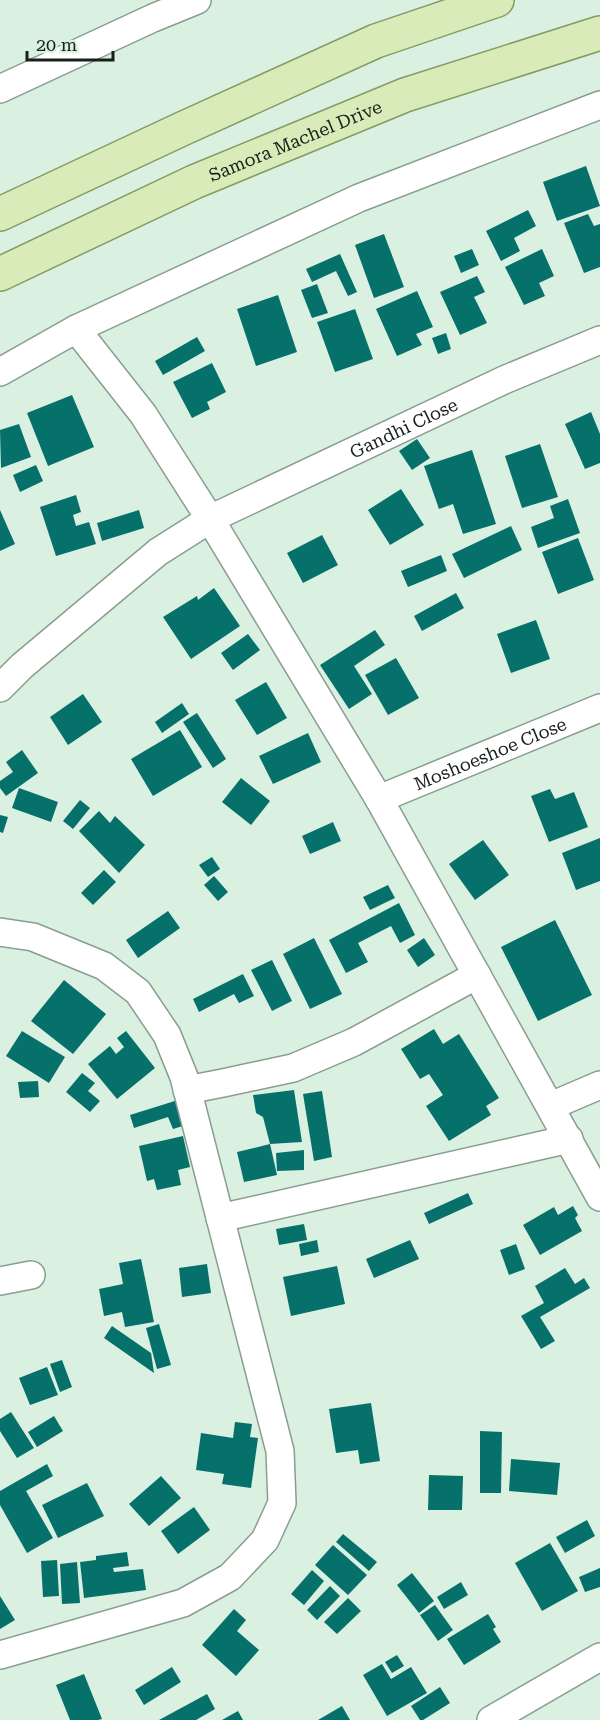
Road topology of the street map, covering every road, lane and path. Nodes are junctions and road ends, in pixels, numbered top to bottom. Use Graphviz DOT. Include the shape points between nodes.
graph roads {
  1 [pos="197,0"];
  2 [pos="497,0"];
  3 [pos="600,33"];
  4 [pos="0,89"];
  5 [pos="600,105"];
  6 [pos="0,214"];
  7 [pos="0,274"];
  8 [pos="76,329"];
  9 [pos="600,340"];
  10 [pos="0,372"];
  11 [pos="210,519"];
  12 [pos="0,688"];
  13 [pos="600,708"];
  14 [pos="380,799"];
  15 [pos="0,932"];
  16 [pos="477,975"];
  17 [pos="600,1085"];
  18 [pos="187,1090"];
  19 [pos="551,1106"];
  20 [pos="569,1139"];
  21 [pos="600,1197"];
  22 [pos="220,1218"];
  23 [pos="31,1275"];
  24 [pos="0,1281"];
  25 [pos="0,1655"];
  26 [pos="600,1657"];
  27 [pos="496,1719"];
  1 -- 4 [label="street"];
  2 -- 6 [label="main road" via="376,42"];
  3 -- 7 [label="main road, Samora Machel Drive" via="405,95 194,182"];
  5 -- 8 [label="street" via="359,198"];
  8 -- 10 [label="street"];
  8 -- 11 [label="street" via="143,414"];
  9 -- 11 [label="street, Gandhi Close" via="504,380"];
  11 -- 12 [label="street, Gandhi Close" via="158,552"];
  11 -- 14 [label="street"];
  13 -- 14 [label="street, Moshoeshoe Close"];
  14 -- 16 [label="street"];
  15 -- 18 [label="street" via="33,937 104,966 138,992 167,1035"];
  16 -- 18 [label="street" via="354,1042 293,1068"];
  16 -- 19 [label="street"];
  17 -- 19 [label="street"];
  18 -- 22 [label="street"];
  19 -- 20 [label="street"];
  20 -- 21 [label="street"];
  20 -- 22 [label="street"];
  22 -- 25 [label="street" via="280,1451 282,1503 265,1540 230,1577 183,1603"];
  23 -- 24 [label="street"];
  26 -- 27 [label="street"];
}
